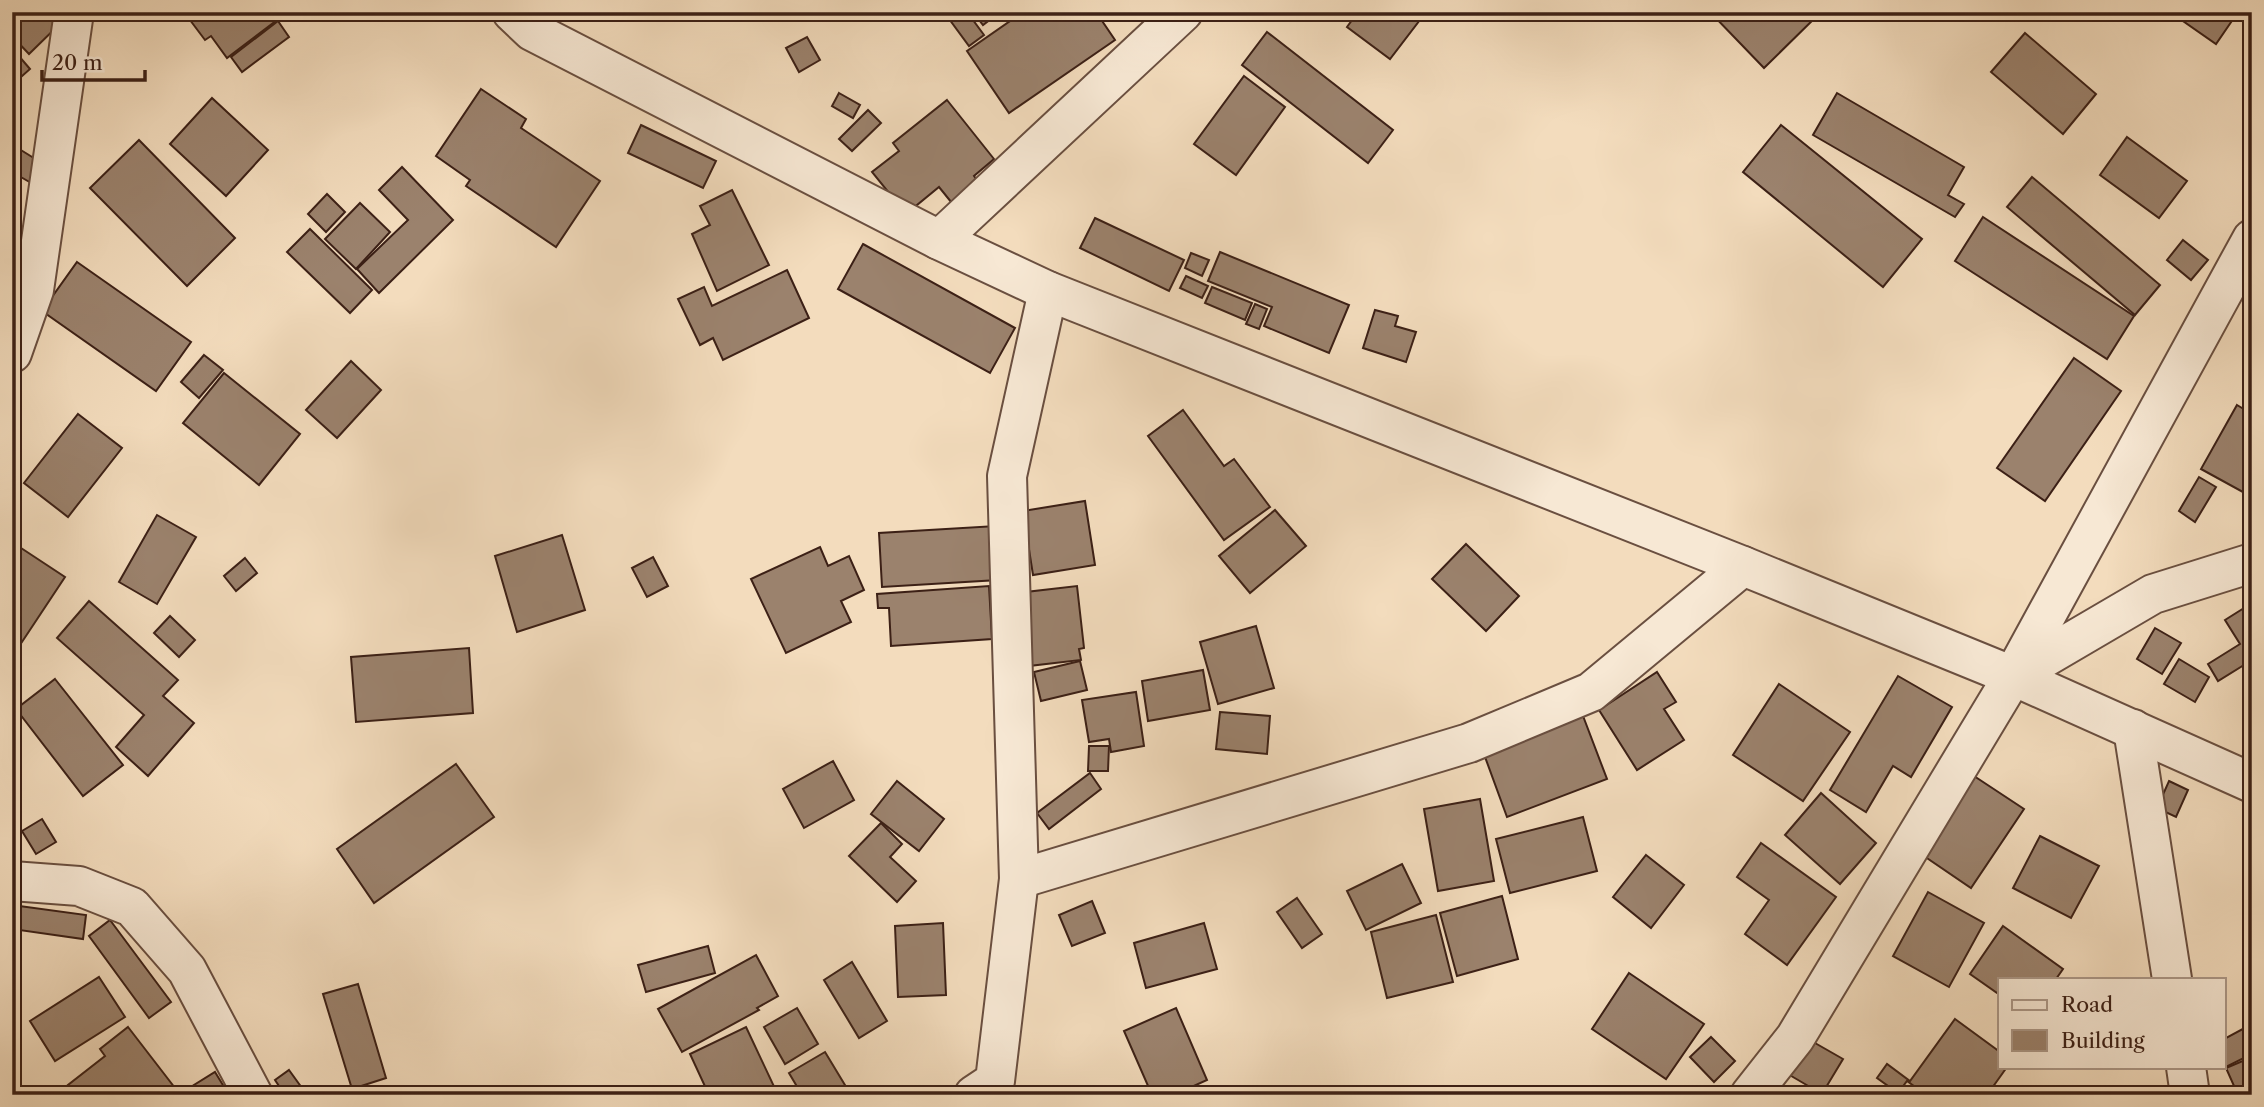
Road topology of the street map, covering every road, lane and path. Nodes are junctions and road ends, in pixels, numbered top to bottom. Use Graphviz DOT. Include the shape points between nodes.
graph roads {
  1 [pos="74,12"];
  2 [pos="512,12"];
  3 [pos="1183,12"];
  4 [pos="2252,239"];
  5 [pos="939,240"];
  6 [pos="1048,291"];
  7 [pos="12,353"];
  8 [pos="2252,563"];
  9 [pos="1743,566"];
  10 [pos="2013,676"];
  11 [pos="2133,729"];
  12 [pos="2252,783"];
  13 [pos="1019,879"];
  14 [pos="12,881"];
  15 [pos="2172,978"];
  16 [pos="2186,1068"];
  17 [pos="253,1095"];
  18 [pos="974,1095"];
  19 [pos="1750,1095"];
  20 [pos="2190,1095"];
  1 -- 7 [label="street" via="34,290"];
  2 -- 5 [label="street" via="532,31"];
  3 -- 5 [label="street"];
  4 -- 10 [label="street"];
  5 -- 6 [label="street"];
  6 -- 9 [label="street"];
  6 -- 13 [label="street" via="1007,476"];
  8 -- 10 [label="street" via="2153,594"];
  9 -- 10 [label="street"];
  9 -- 13 [label="street" via="1591,692 1469,743"];
  10 -- 11 [label="street"];
  10 -- 19 [label="street" via="1795,1038"];
  11 -- 12 [label="street"];
  11 -- 15 [label="street"];
  13 -- 18 [label="street" via="995,1081"];
  14 -- 17 [label="street" via="79,886 132,907 187,970"];
  16 -- 20 [label="street"];
}
